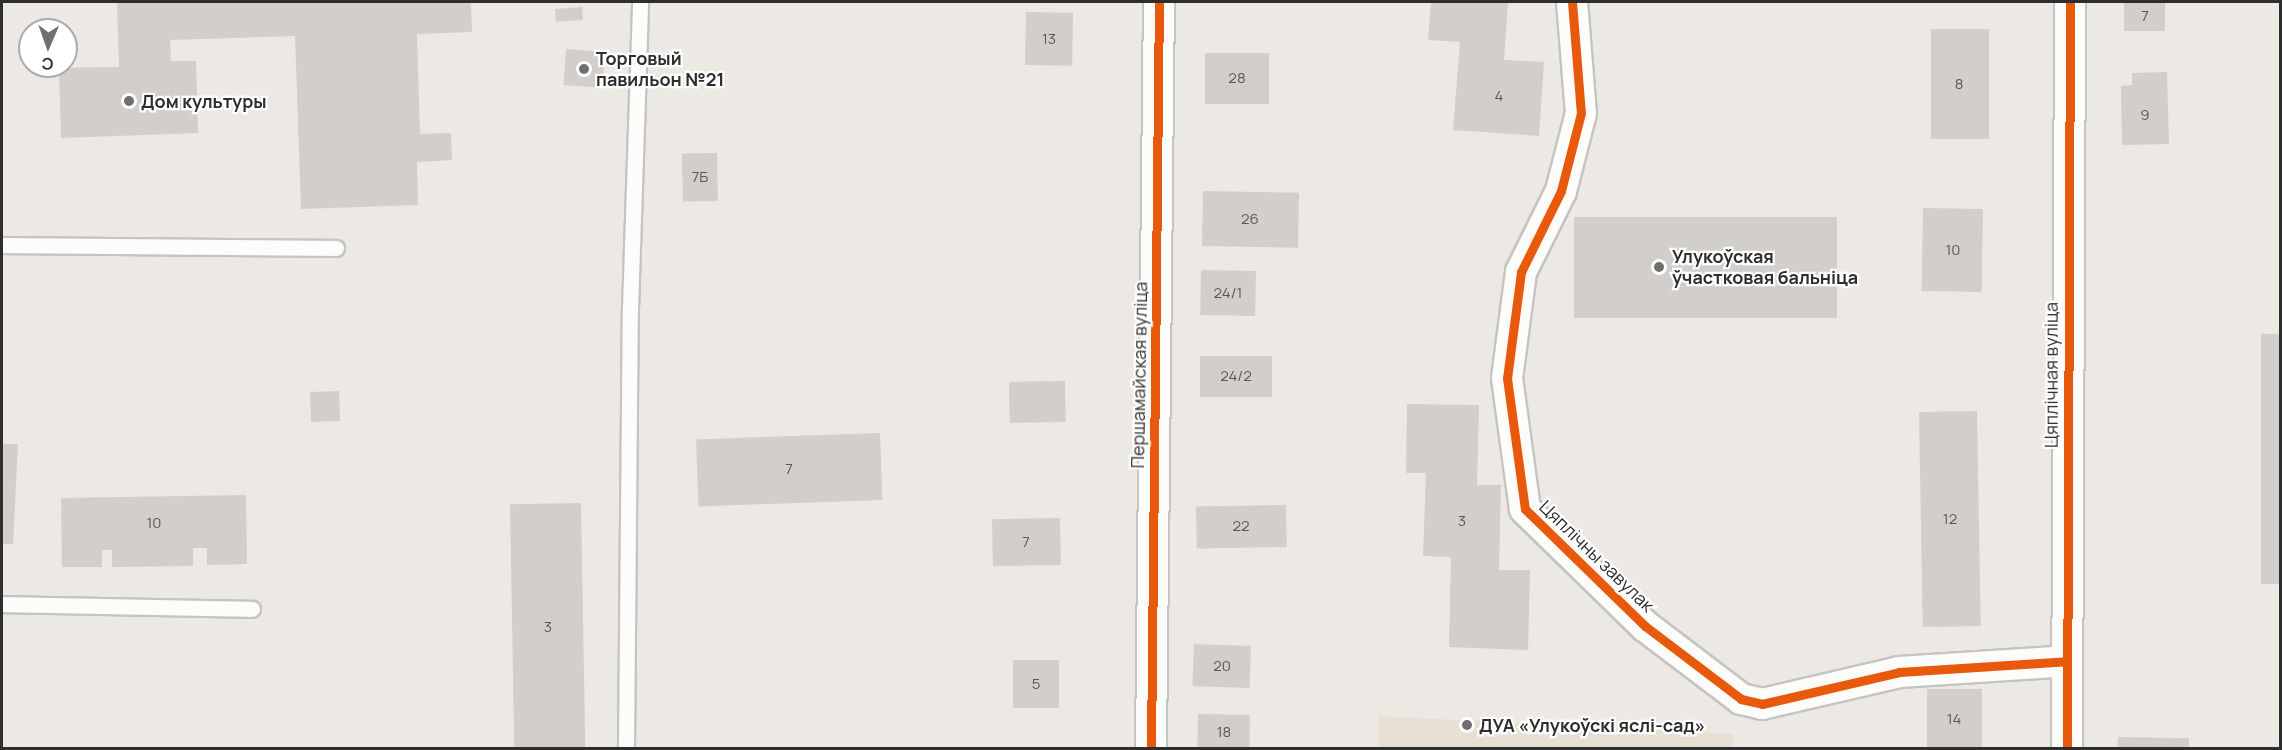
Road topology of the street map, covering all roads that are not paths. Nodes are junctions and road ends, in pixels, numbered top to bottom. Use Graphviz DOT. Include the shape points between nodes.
graph roads {
  1 [pos="640,2"];
  2 [pos="1159,2"];
  3 [pos="1572,2"];
  4 [pos="2070,2"];
  5 [pos="2,245"];
  6 [pos="336,248"];
  7 [pos="2,604"];
  8 [pos="252,609"];
  9 [pos="2067,661"];
  10 [pos="626,748"];
  11 [pos="1151,748"];
  12 [pos="2067,748"];
  1 -- 10 [label="lane" via="630,308"];
  2 -- 11 [label="street, Першамайская вуліца"];
  3 -- 9 [label="street, Цяплічны завулак" via="1581,113 1561,190 1521,272 1507,378 1525,509 1645,626 1741,699 1762,704 1899,672"];
  4 -- 9 [label="street, Цяплічная вуліца"];
  5 -- 6 [label="lane"];
  7 -- 8 [label="lane"];
  9 -- 12 [label="street, Цяплічная вуліца"];
}
